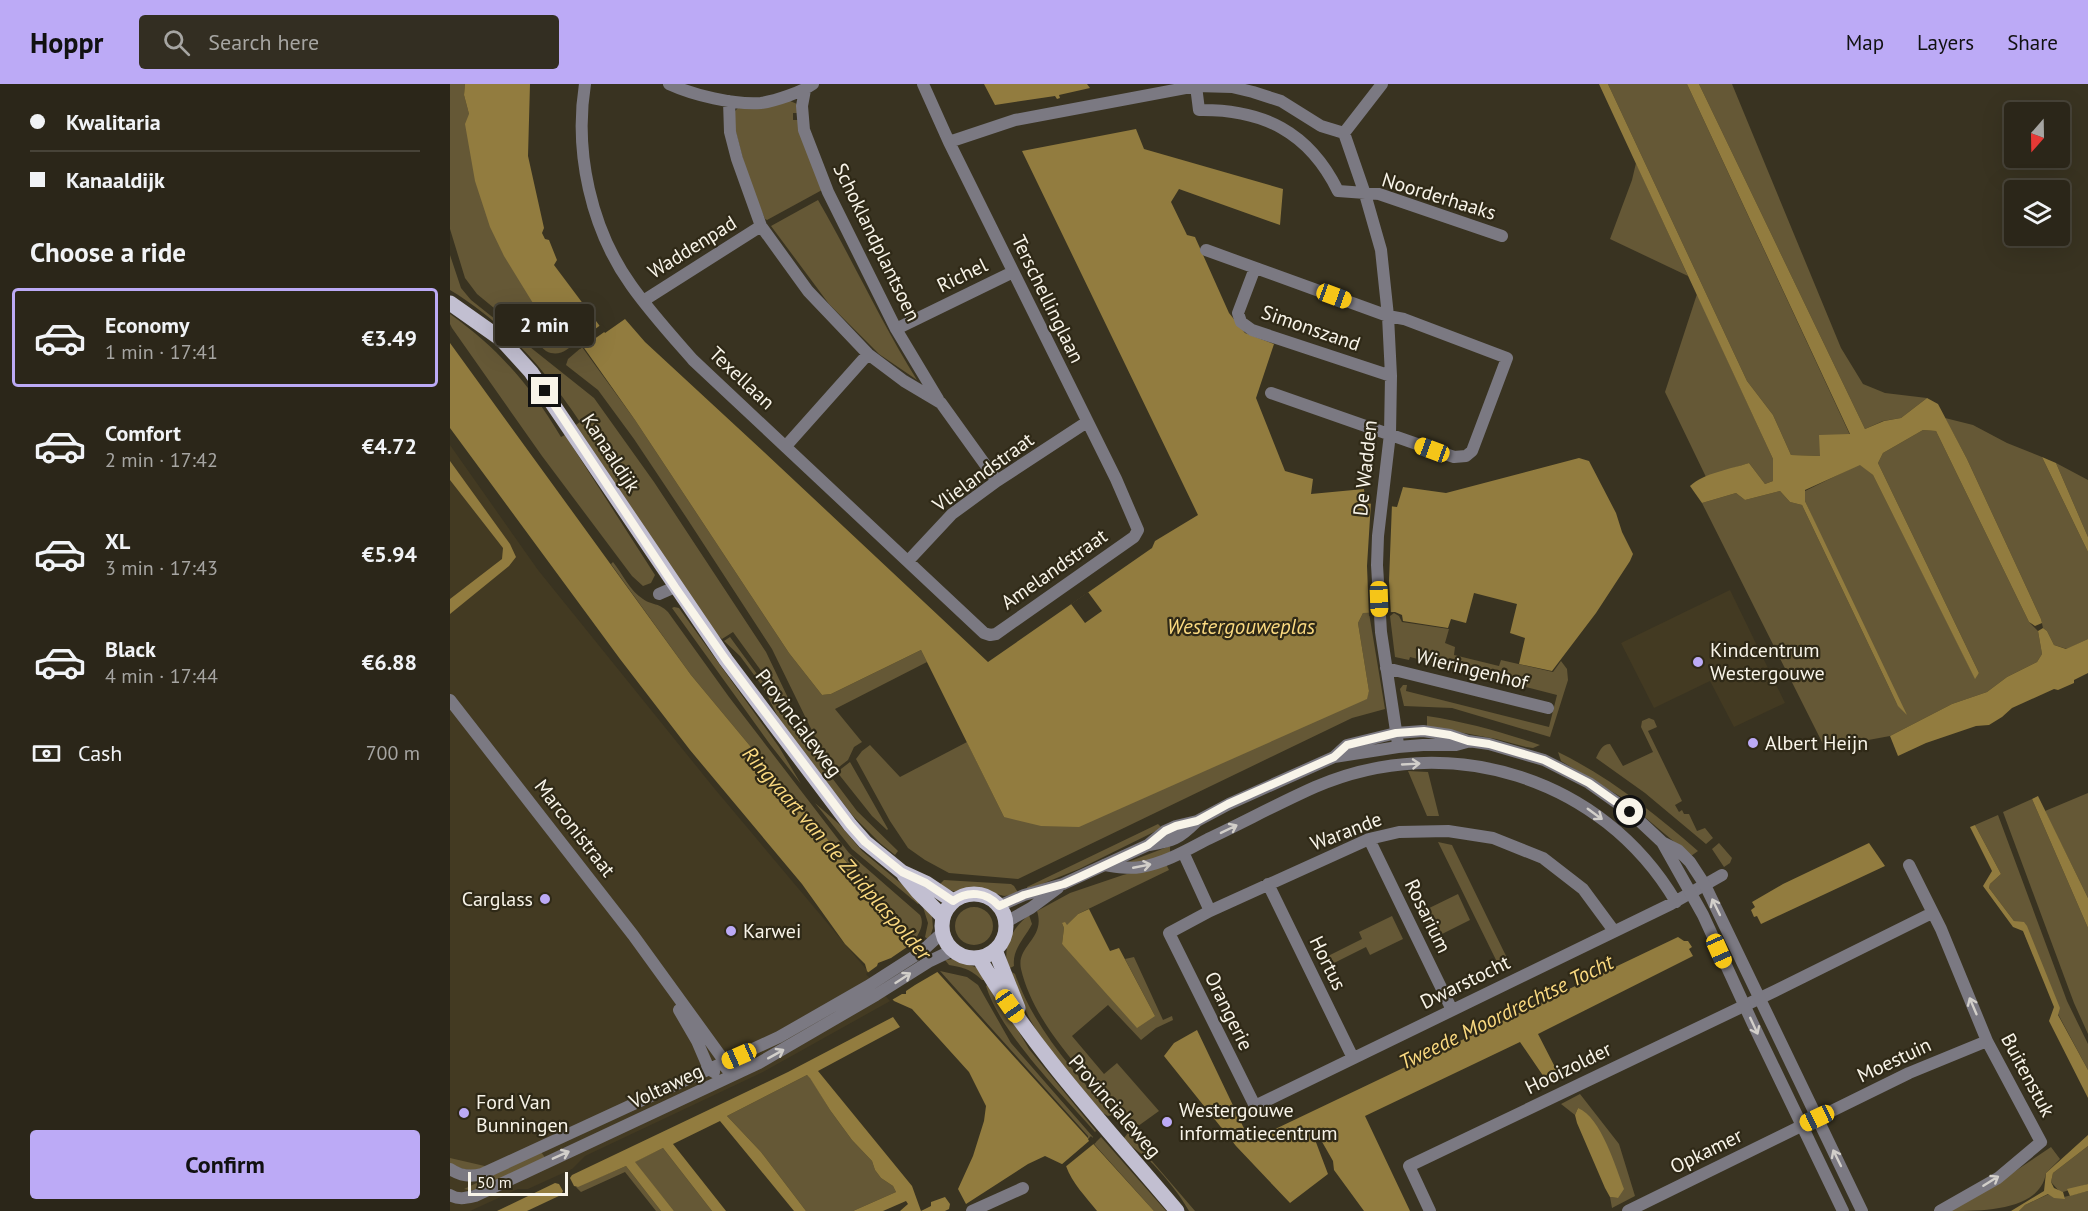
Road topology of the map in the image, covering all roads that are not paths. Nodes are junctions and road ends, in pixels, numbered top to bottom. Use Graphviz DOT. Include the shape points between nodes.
graph roads {
  1 [pos="585,84"];
  2 [pos="669,84"];
  3 [pos="923,84"];
  4 [pos="1382,84"];
  5 [pos="1196,86"];
  6 [pos="809,87"];
  7 [pos="1155,88"];
  8 [pos="729,101"];
  9 [pos="1344,133"];
  10 [pos="949,142"];
  11 [pos="1365,194"];
  12 [pos="761,226"];
  13 [pos="1502,236"];
  14 [pos="1206,250"];
  15 [pos="1255,268"];
  16 [pos="1013,272"];
  17 [pos="643,301"];
  18 [pos="450,303"];
  19 [pos="1388,316"];
  20 [pos="896,329"];
  21 [pos="867,354"];
  22 [pos="1391,376"];
  23 [pos="1271,393"];
  24 [pos="941,403"];
  25 [pos="1087,422"];
  26 [pos="1390,434"];
  27 [pos="786,447"];
  28 [pos="997,481"];
  29 [pos="1138,530"];
  30 [pos="909,560"];
  31 [pos="675,587"];
  32 [pos="659,594"];
  33 [pos="990,636"];
  34 [pos="1386,668"];
  35 [pos="450,700"];
  36 [pos="1548,708"];
  37 [pos="1396,733"];
  38 [pos="1468,741"];
  39 [pos="1398,747"];
  40 [pos="1334,757"];
  41 [pos="1369,838"];
  42 [pos="1662,842"];
  43 [pos="1183,852"];
  44 [pos="1105,865"];
  45 [pos="1909,865"];
  46 [pos="902,872"];
  47 [pos="1722,875"];
  48 [pos="1064,884"];
  49 [pos="1268,884"];
  50 [pos="1705,885"];
  51 [pos="1692,892"];
  52 [pos="953,901"];
  53 [pos="1676,902"];
  54 [pos="999,906"];
  55 [pos="1210,911"];
  56 [pos="1932,913"];
  57 [pos="943,917"];
  58 [pos="1006,922"];
  59 [pos="1614,931"];
  60 [pos="942,933"];
  61 [pos="1169,933"];
  62 [pos="953,950"];
  63 [pos="995,950"];
  64 [pos="925,956"];
  65 [pos="979,958"];
  66 [pos="666,982"];
  67 [pos="872,990"];
  68 [pos="1758,999"];
  69 [pos="1744,1006"];
  70 [pos="1452,1010"];
  71 [pos="1024,1025"];
  72 [pos="1987,1041"];
  73 [pos="1353,1058"];
  74 [pos="725,1062"];
  75 [pos="709,1069"];
  76 [pos="727,1079"];
  77 [pos="1255,1106"];
  78 [pos="1817,1118"];
  79 [pos="1801,1125"];
  80 [pos="450,1169"];
  81 [pos="1023,1188"];
  82 [pos="450,1195"];
  83 [pos="972,1211"];
  84 [pos="1177,1211"];
  85 [pos="1430,1211"];
  86 [pos="1628,1211"];
  87 [pos="1843,1211"];
  88 [pos="1862,1211"];
  89 [pos="1940,1211"];
  1 -- 17 [label="street, Texellaan" via="583,154 594,208 608,244"];
  2 -- 8 [label="street"];
  3 -- 10 [label="street, Terschellinglaan"];
  4 -- 9 [label="street"];
  5 -- 7 [label="street"];
  5 -- 9 [label="street" via="1254,92 1281,101 1321,126"];
  5 -- 11 [label="street" via="1199,110 1240,112 1282,127 1320,161 1338,191"];
  6 -- 8 [label="street" via="761,103"];
  6 -- 20 [label="street, Schoklandplantsoen" via="802,106 804,130 828,192"];
  7 -- 10 [label="street" via="1015,120"];
  8 -- 12 [label="street, Schoklandplantsoen" via="730,132"];
  9 -- 11 [label="street, De Wadden"];
  10 -- 16 [label="street, Terschellinglaan"];
  11 -- 13 [label="street, Noorderhaaks" via="1379,194"];
  11 -- 19 [label="street, De Wadden" via="1381,250"];
  12 -- 17 [label="street, Waddenpad"];
  12 -- 21 [label="street, Schoklandplantsoen" via="808,291"];
  14 -- 15 [label="street"];
  15 -- 19 [label="street"];
  15 -- 22 [label="street, Simonszand" via="1238,313 1240,322 1252,330"];
  16 -- 20 [label="street, Richel"];
  16 -- 25 [label="street, Terschellinglaan"];
  17 -- 27 [label="street, Texellaan" via="693,360"];
  18 -- 31 [label="main road, Kanaaldijk" via="501,339 531,372"];
  19 -- 22 [label="street, De Wadden"];
  19 -- 26 [label="street" via="1507,358 1472,451 1466,456 1454,457"];
  20 -- 24 [label="street, Schoklandplantsoen"];
  21 -- 24 [label="street, Schoklandplantsoen"];
  21 -- 27 [label="street"];
  22 -- 26 [label="street, De Wadden"];
  23 -- 26 [label="street"];
  24 -- 28 [label="street, Schoklandplantsoen"];
  25 -- 28 [label="street, Vlielandstraat"];
  25 -- 29 [label="street, Terschellinglaan"];
  26 -- 34 [label="street, De Wadden" via="1378,536 1379,616"];
  27 -- 30 [label="street, Texellaan"];
  28 -- 30 [label="street, Vlielandstraat" via="952,514"];
  29 -- 33 [label="street, Amelandstraat" via="1134,537 1069,584"];
  30 -- 33 [label="street, Texellaan"];
  31 -- 32 [label="street"];
  31 -- 46 [label="main road, Provincialeweg" via="850,825"];
  34 -- 36 [label="street, Wieringenhof"];
  34 -- 37 [label="street, De Wadden"];
  35 -- 66 [label="street, Marconistraat"];
  37 -- 38 [label="street" via="1424,731"];
  37 -- 39 [label="street, De Wadden"];
  37 -- 40 [label="street" via="1347,745"];
  38 -- 39 [label="street"];
  38 -- 42 [label="street" via="1544,760 1589,783 1630,812"];
  39 -- 40 [label="street"];
  40 -- 44 [label="street" via="1197,821 1165,831 1148,845"];
  41 -- 49 [label="street, Warande"];
  41 -- 59 [label="street, Warande" via="1429,830 1493,838 1543,858 1582,890"];
  41 -- 70 [label="street, Rosarium"];
  42 -- 50 [label="street" via="1690,862"];
  42 -- 51 [label="street"];
  44 -- 43 [label="street, one-way" via="1141,867"];
  43 -- 53 [label="street, one-way" via="1316,787 1362,771 1430,763 1482,767 1518,774 1591,811 1632,843"];
  43 -- 55 [label="street"];
  44 -- 48 [label="street"];
  45 -- 56 [label="street, Buitenstuk"];
  46 -- 52 [label="main road, Provincialeweg"];
  46 -- 57 [label="main road, Provincialeweg"];
  47 -- 50 [label="street, Dwarstocht"];
  48 -- 54 [label="street"];
  48 -- 58 [label="street"];
  49 -- 55 [label="street, Warande"];
  49 -- 73 [label="street, Hortus"];
  50 -- 51 [label="street, Dwarstocht"];
  68 -- 50 [label="street, one-way"];
  51 -- 53 [label="street, Dwarstocht"];
  51 -- 69 [label="street"];
  52 -- 54 [label="main road" via="975,894 988,897"];
  52 -- 57 [label="main road"];
  53 -- 59 [label="street, Dwarstocht"];
  54 -- 58 [label="main road"];
  55 -- 61 [label="street, Warande"];
  56 -- 68 [label="street"];
  72 -- 56 [label="street, Buitenstuk, one-way"];
  57 -- 60 [label="main road"];
  58 -- 63 [label="main road" via="1004,937"];
  59 -- 70 [label="street, Dwarstocht"];
  60 -- 62 [label="main road"];
  60 -- 64 [label="street, Voltaweg"];
  61 -- 77 [label="street, Orangerie"];
  62 -- 64 [label="street, Voltaweg"];
  62 -- 65 [label="main road" via="965,957"];
  63 -- 65 [label="main road"];
  63 -- 71 [label="main road, Provincialeweg"];
  64 -- 67 [label="street, Voltaweg"];
  65 -- 71 [label="main road, Provincialeweg"];
  66 -- 74 [label="street, Marconistraat"];
  66 -- 75 [label="street, Marconistraat"];
  67 -- 74 [label="street, Voltaweg"];
  76 -- 67 [label="street, Voltaweg, one-way" via="789,1047"];
  68 -- 69 [label="street, Hooizolder"];
  68 -- 78 [label="street"];
  69 -- 79 [label="street, one-way"];
  69 -- 85 [label="street, Hooizolder" via="1408,1166"];
  70 -- 73 [label="street, Dwarstocht"];
  71 -- 84 [label="main road, Provincialeweg" via="1056,1070"];
  72 -- 78 [label="street, Moestuin" via="1908,1073"];
  89 -- 72 [label="street, Buitenstuk, one-way" via="1998,1178 2041,1142"];
  73 -- 77 [label="street, Dwarstocht"];
  74 -- 75 [label="street, Voltaweg"];
  74 -- 76 [label="street, Marconistraat"];
  75 -- 76 [label="street"];
  75 -- 80 [label="street, Voltaweg" via="482,1174 462,1175"];
  82 -- 76 [label="street, Voltaweg, one-way" via="475,1196"];
  78 -- 79 [label="street, Moestuin"];
  88 -- 78 [label="street, one-way"];
  79 -- 86 [label="street, Opkamer"];
  79 -- 87 [label="street"];
  81 -- 83 [label="street"];
}
